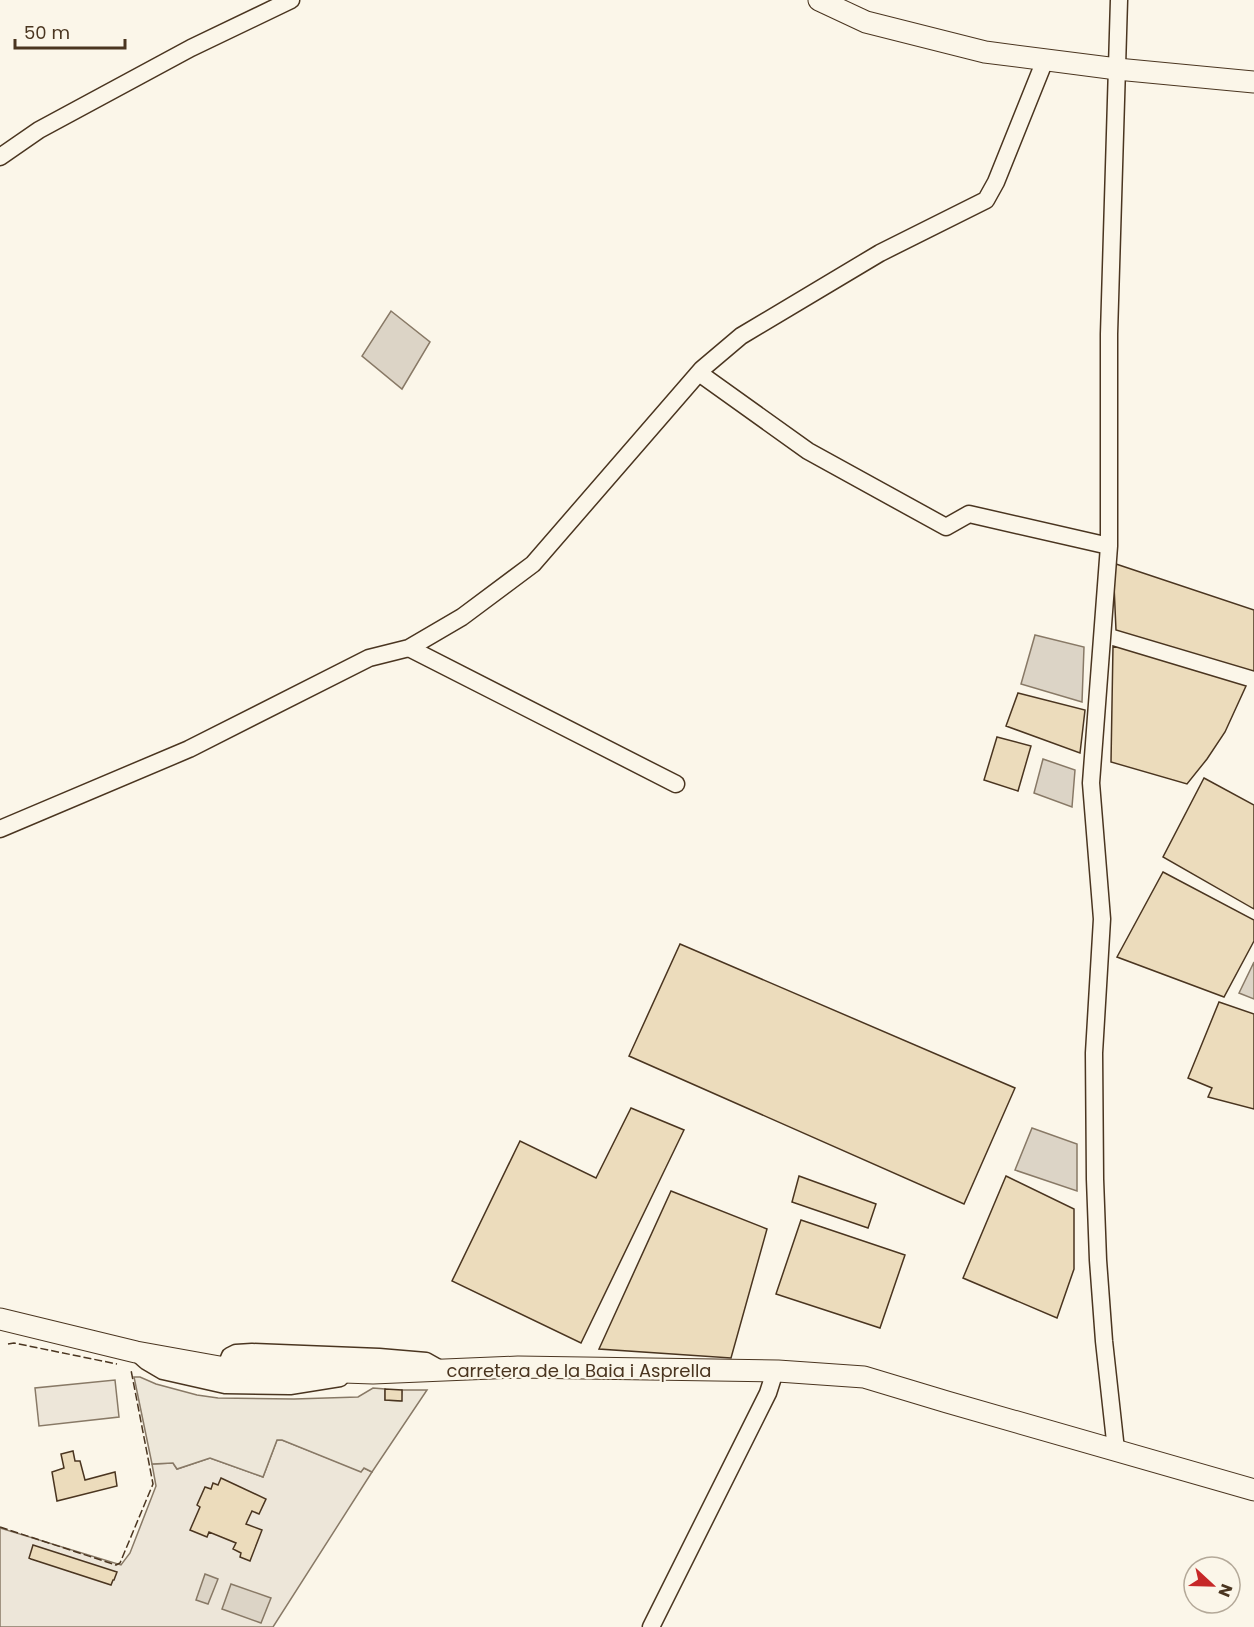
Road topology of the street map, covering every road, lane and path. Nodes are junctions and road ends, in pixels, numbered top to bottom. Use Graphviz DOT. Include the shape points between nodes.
graph roads {
  1 [pos="291,0"];
  2 [pos="819,0"];
  3 [pos="1119,0"];
  4 [pos="1045,60"];
  5 [pos="1117,69"];
  6 [pos="1254,82"];
  7 [pos="0,157"];
  8 [pos="699,373"];
  9 [pos="1109,546"];
  10 [pos="409,648"];
  11 [pos="676,784"];
  12 [pos="0,830"];
  13 [pos="0,1319"];
  14 [pos="290,1370"];
  15 [pos="442,1370"];
  16 [pos="775,1371"];
  17 [pos="1116,1450"];
  18 [pos="1254,1490"];
  19 [pos="651,1627"];
  1 -- 7 [label="street" via="191,48 39,130"];
  2 -- 4 [label="main road" via="866,22 985,52"];
  3 -- 5 [label="street"];
  4 -- 5 [label="main road"];
  4 -- 8 [label="street" via="986,200 880,253 741,336"];
  5 -- 6 [label="main road"];
  5 -- 9 [label="street" via="1109,334"];
  8 -- 9 [label="street" via="808,451 946,527 969,514"];
  8 -- 10 [label="street" via="533,564 462,617"];
  9 -- 17 [label="street" via="1091,783 1102,919 1094,1053 1098,1260"];
  10 -- 11 [label="street"];
  10 -- 12 [label="street" via="369,658 189,749"];
  13 -- 14 [label="main road, carretera de la Baia i Asprella" via="225,1376"];
  14 -- 15 [label="main road, carretera de la Baia i Asprella"];
  14 -- 15 [label="street" via="379,1357 426,1361"];
  15 -- 16 [label="main road, carretera de la Baia i Asprella" via="518,1367"];
  16 -- 17 [label="main road, carretera de la Baia i Asprella" via="864,1377"];
  16 -- 19 [label="street" via="768,1393"];
  17 -- 18 [label="main road, carretera de la Baia i Asprella"];
}
